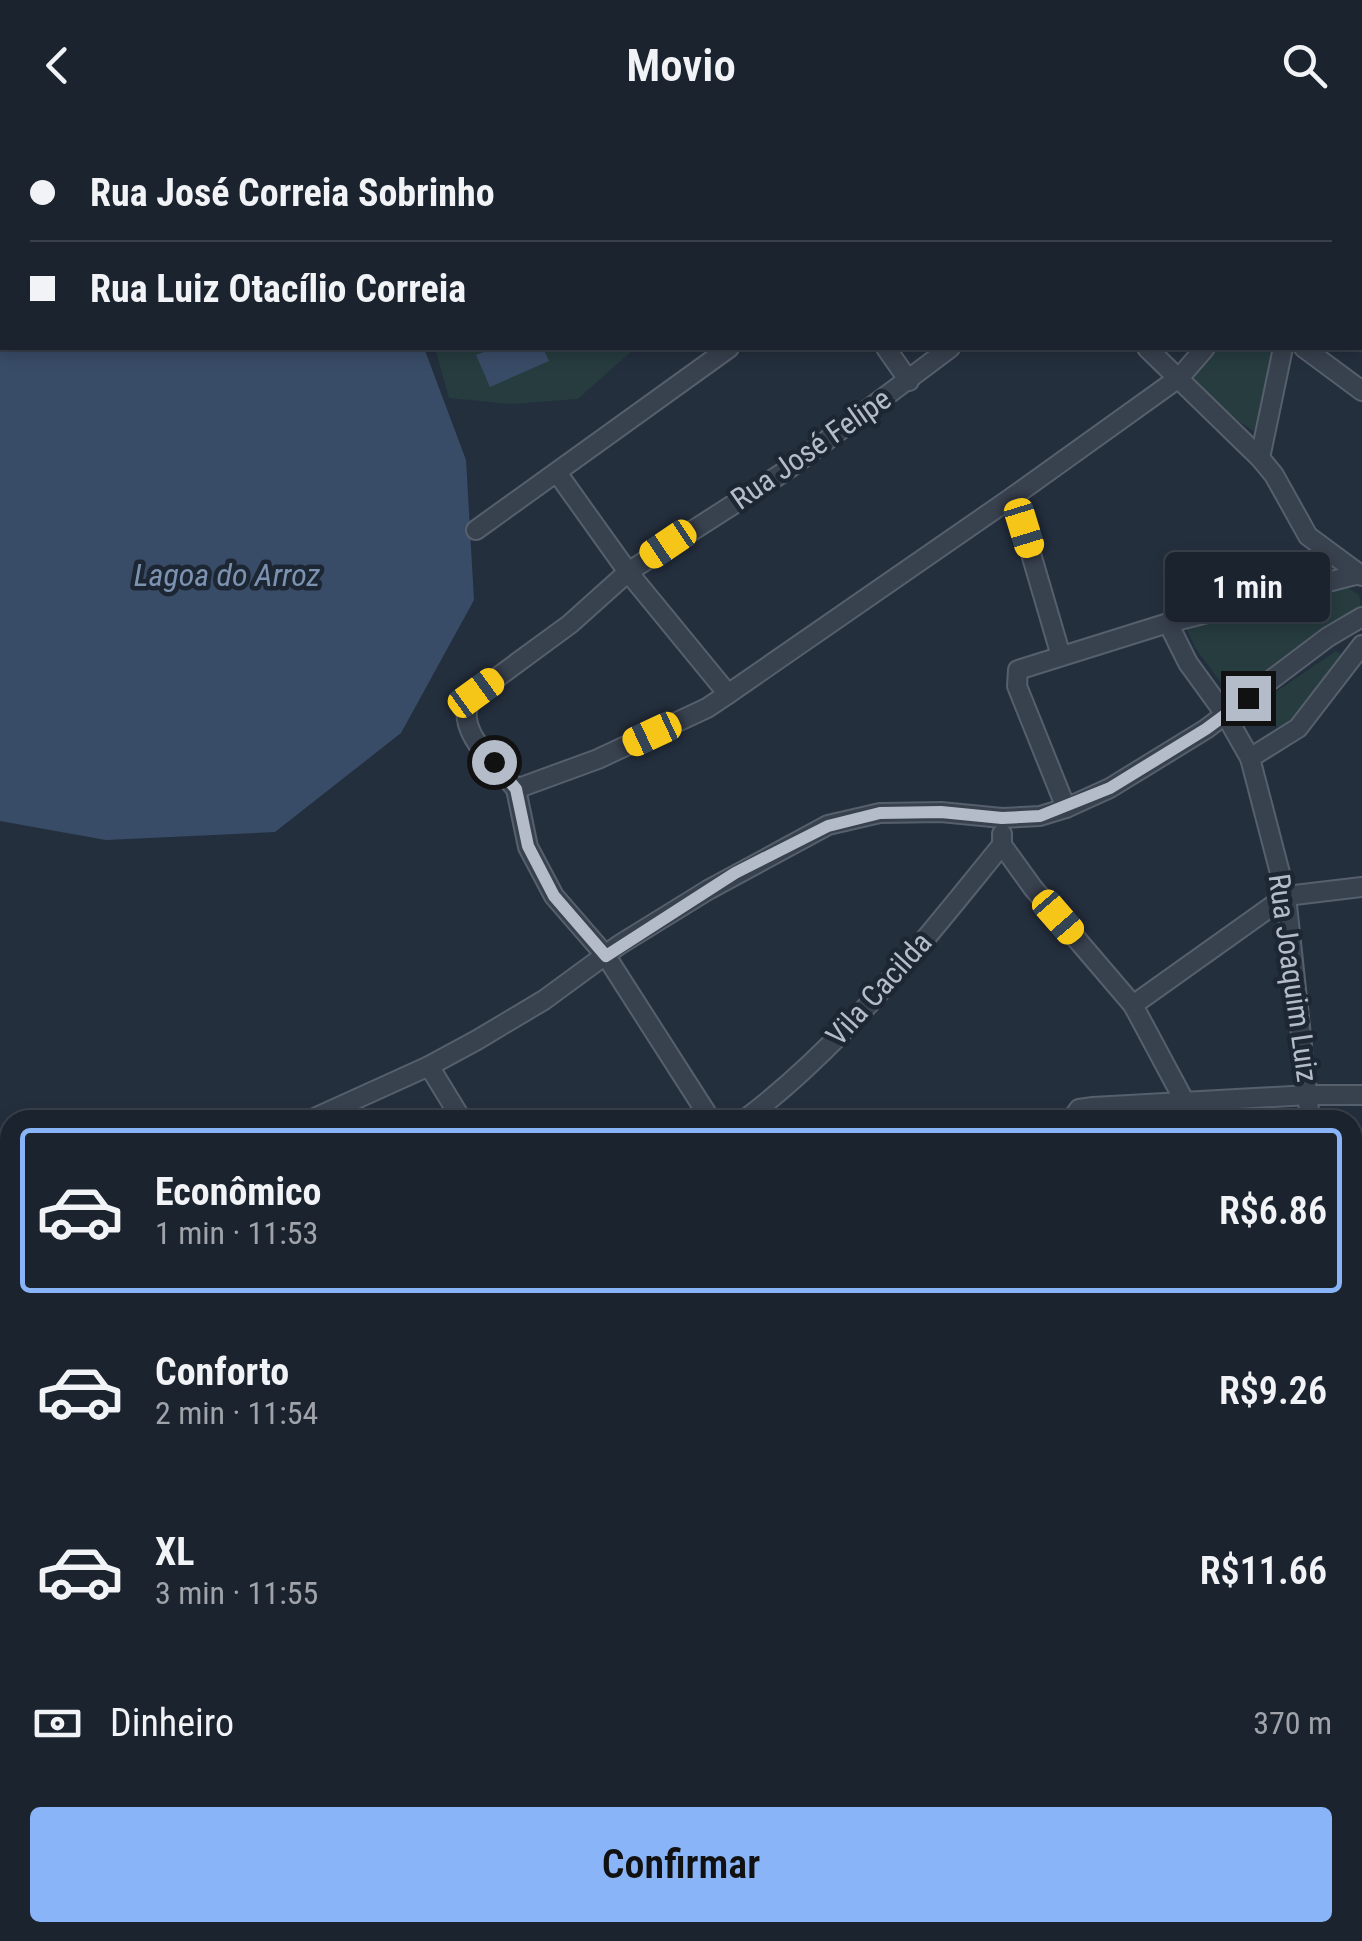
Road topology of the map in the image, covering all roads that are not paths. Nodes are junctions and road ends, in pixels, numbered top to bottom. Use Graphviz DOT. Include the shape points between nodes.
graph roads {
  1 [pos="727,350"];
  2 [pos="887,350"];
  3 [pos="948,350"];
  4 [pos="1149,350"];
  5 [pos="1203,350"];
  6 [pos="1283,350"];
  7 [pos="1307,350"];
  8 [pos="1180,377"];
  9 [pos="909,381"];
  10 [pos="1362,390"];
  11 [pos="1260,458"];
  12 [pos="558,474"];
  13 [pos="1014,496"];
  14 [pos="476,530"];
  15 [pos="628,572"];
  16 [pos="1360,575"];
  17 [pos="1362,618"];
  18 [pos="1168,624"];
  19 [pos="1362,644"];
  20 [pos="1061,656"];
  21 [pos="728,694"];
  22 [pos="1225,714"];
  23 [pos="1250,758"];
  24 [pos="516,789"];
  25 [pos="1066,808"];
  26 [pos="1002,818"];
  27 [pos="1002,846"];
  28 [pos="1362,887"];
  29 [pos="1286,896"];
  30 [pos="603,952"];
  31 [pos="1133,1005"];
  32 [pos="430,1066"];
  33 [pos="1309,1095"];
  34 [pos="1362,1095"];
  35 [pos="332,1110"];
  36 [pos="456,1110"];
  37 [pos="705,1110"];
  38 [pos="757,1110"];
  39 [pos="1079,1110"];
  40 [pos="1149,1110"];
  41 [pos="1185,1110"];
  42 [pos="1200,1110"];
  43 [pos="1310,1110"];
  1 -- 12 [label="street"];
  2 -- 9 [label="street"];
  3 -- 9 [label="street, Rua José Felipe"];
  4 -- 8 [label="street"];
  5 -- 8 [label="street"];
  6 -- 11 [label="street"];
  7 -- 10 [label="street"];
  8 -- 11 [label="street"];
  8 -- 13 [label="street"];
  9 -- 15 [label="street, Rua José Felipe"];
  11 -- 16 [label="street" via="1308,536"];
  12 -- 14 [label="street"];
  12 -- 15 [label="street"];
  13 -- 20 [label="street"];
  13 -- 21 [label="street"];
  15 -- 21 [label="street"];
  15 -- 24 [label="street, Rua José Felipe" via="469,700 467,725"];
  16 -- 18 [label="street"];
  17 -- 22 [label="street"];
  18 -- 20 [label="street"];
  18 -- 22 [label="street, Rua Joaquim Luiz"];
  19 -- 23 [label="street" via="1298,728"];
  20 -- 25 [label="street" via="1018,670 1016,686"];
  21 -- 24 [label="street" via="598,759"];
  22 -- 23 [label="street, Rua Joaquim Luiz"];
  22 -- 25 [label="street" via="1110,788"];
  23 -- 29 [label="street, Rua Joaquim Luiz"];
  24 -- 30 [label="street" via="528,846 545,880"];
  25 -- 26 [label="street"];
  26 -- 27 [label="street"];
  26 -- 30 [label="street" via="880,813 828,826"];
  27 -- 31 [label="street"];
  27 -- 38 [label="street, Vila Cacilda" via="879,994"];
  28 -- 29 [label="street"];
  29 -- 31 [label="street"];
  29 -- 33 [label="street, Rua Joaquim Luiz"];
  30 -- 32 [label="street" via="544,1000"];
  30 -- 37 [label="street"];
  31 -- 41 [label="street"];
  32 -- 35 [label="street"];
  32 -- 36 [label="street"];
  33 -- 34 [label="street"];
  33 -- 42 [label="street"];
  33 -- 43 [label="street, Rua Joaquim Luiz"];
  39 -- 40 [label="street"];
}
